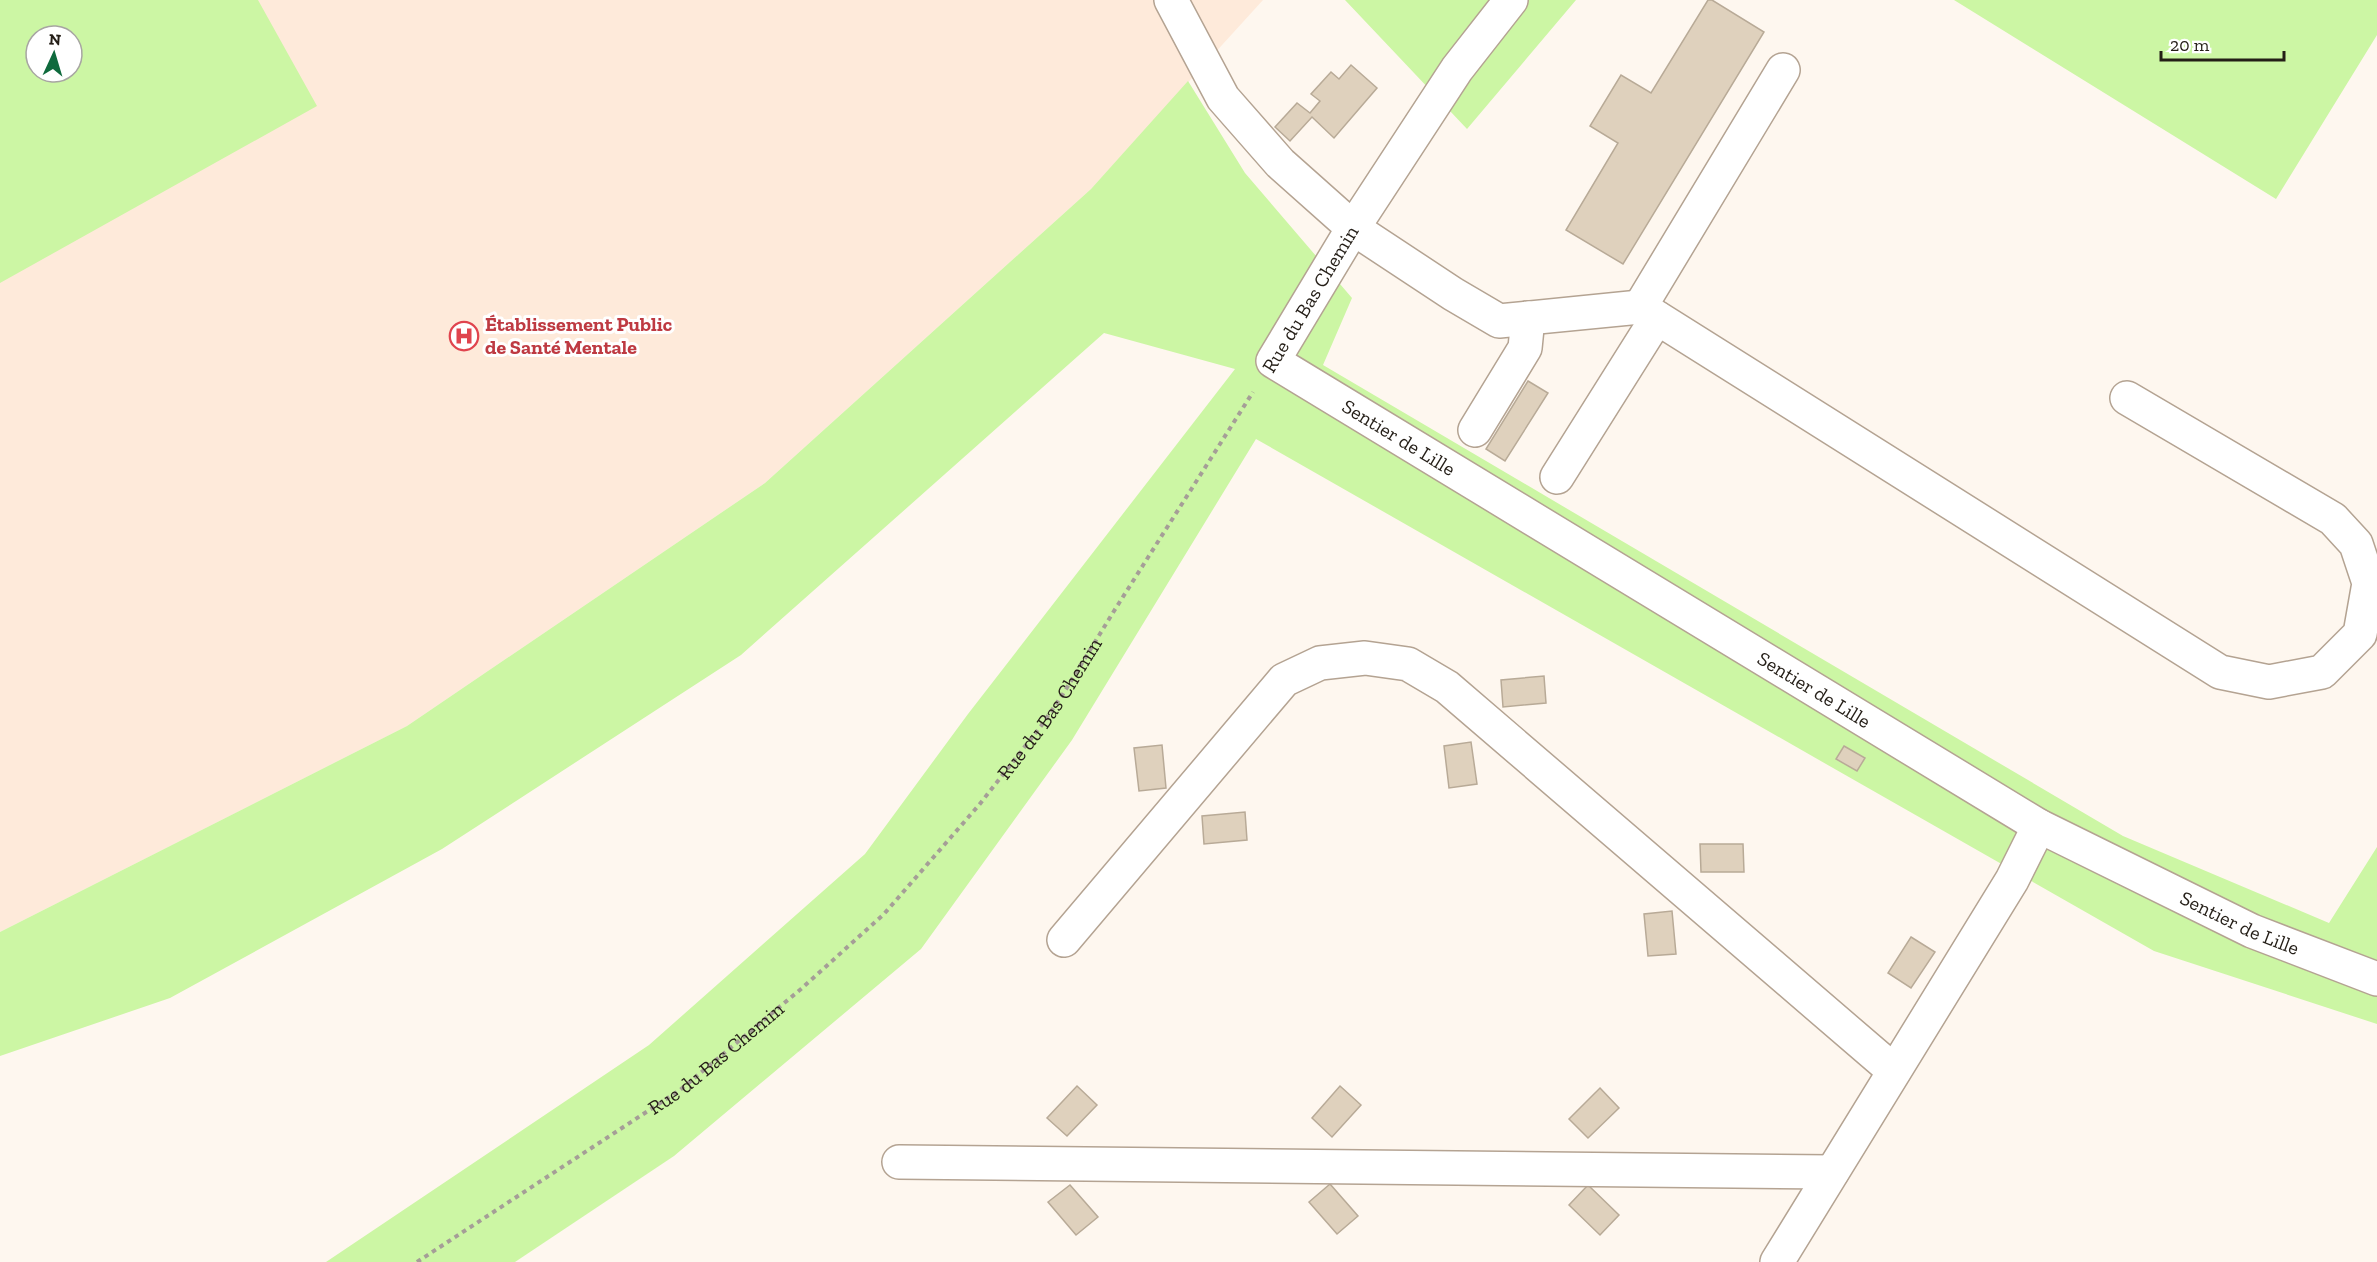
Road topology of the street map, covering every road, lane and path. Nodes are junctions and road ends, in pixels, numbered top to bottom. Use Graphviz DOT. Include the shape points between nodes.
graph roads {
  1 [pos="1171,0"];
  2 [pos="1511,0"];
  3 [pos="1783,70"];
  4 [pos="1353,228"];
  5 [pos="1649,313"];
  6 [pos="1528,318"];
  7 [pos="1273,361"];
  8 [pos="2127,398"];
  9 [pos="1475,430"];
  10 [pos="1557,477"];
  11 [pos="2039,826"];
  12 [pos="1064,940"];
  13 [pos="2377,979"];
  14 [pos="1894,1071"];
  15 [pos="899,1162"];
  16 [pos="1832,1172"];
  17 [pos="417,1262"];
  18 [pos="1777,1262"];
  1 -- 4 [label="street" via="1223,98 1280,163"];
  2 -- 4 [label="street, Rue du Bas Chemin" via="1457,69"];
  3 -- 5 [label="street"];
  4 -- 6 [label="street" via="1499,321"];
  4 -- 7 [label="street, Rue du Bas Chemin"];
  5 -- 6 [label="street"];
  5 -- 8 [label="street" via="2220,672 2269,682 2322,672 2360,634 2369,583 2356,544 2333,519"];
  5 -- 10 [label="street"];
  6 -- 9 [label="street" via="1525,348"];
  7 -- 11 [label="street, Sentier de Lille"];
  7 -- 17 [label="path, Rue du Bas Chemin" via="1064,694 979,805 884,914 680,1090"];
  11 -- 13 [label="street, Sentier de Lille" via="2252,931"];
  11 -- 14 [label="street" via="2012,880"];
  12 -- 14 [label="street" via="1284,680 1320,663 1365,658 1408,664 1447,687"];
  14 -- 16 [label="street"];
  15 -- 16 [label="street"];
  16 -- 18 [label="street"];
}
